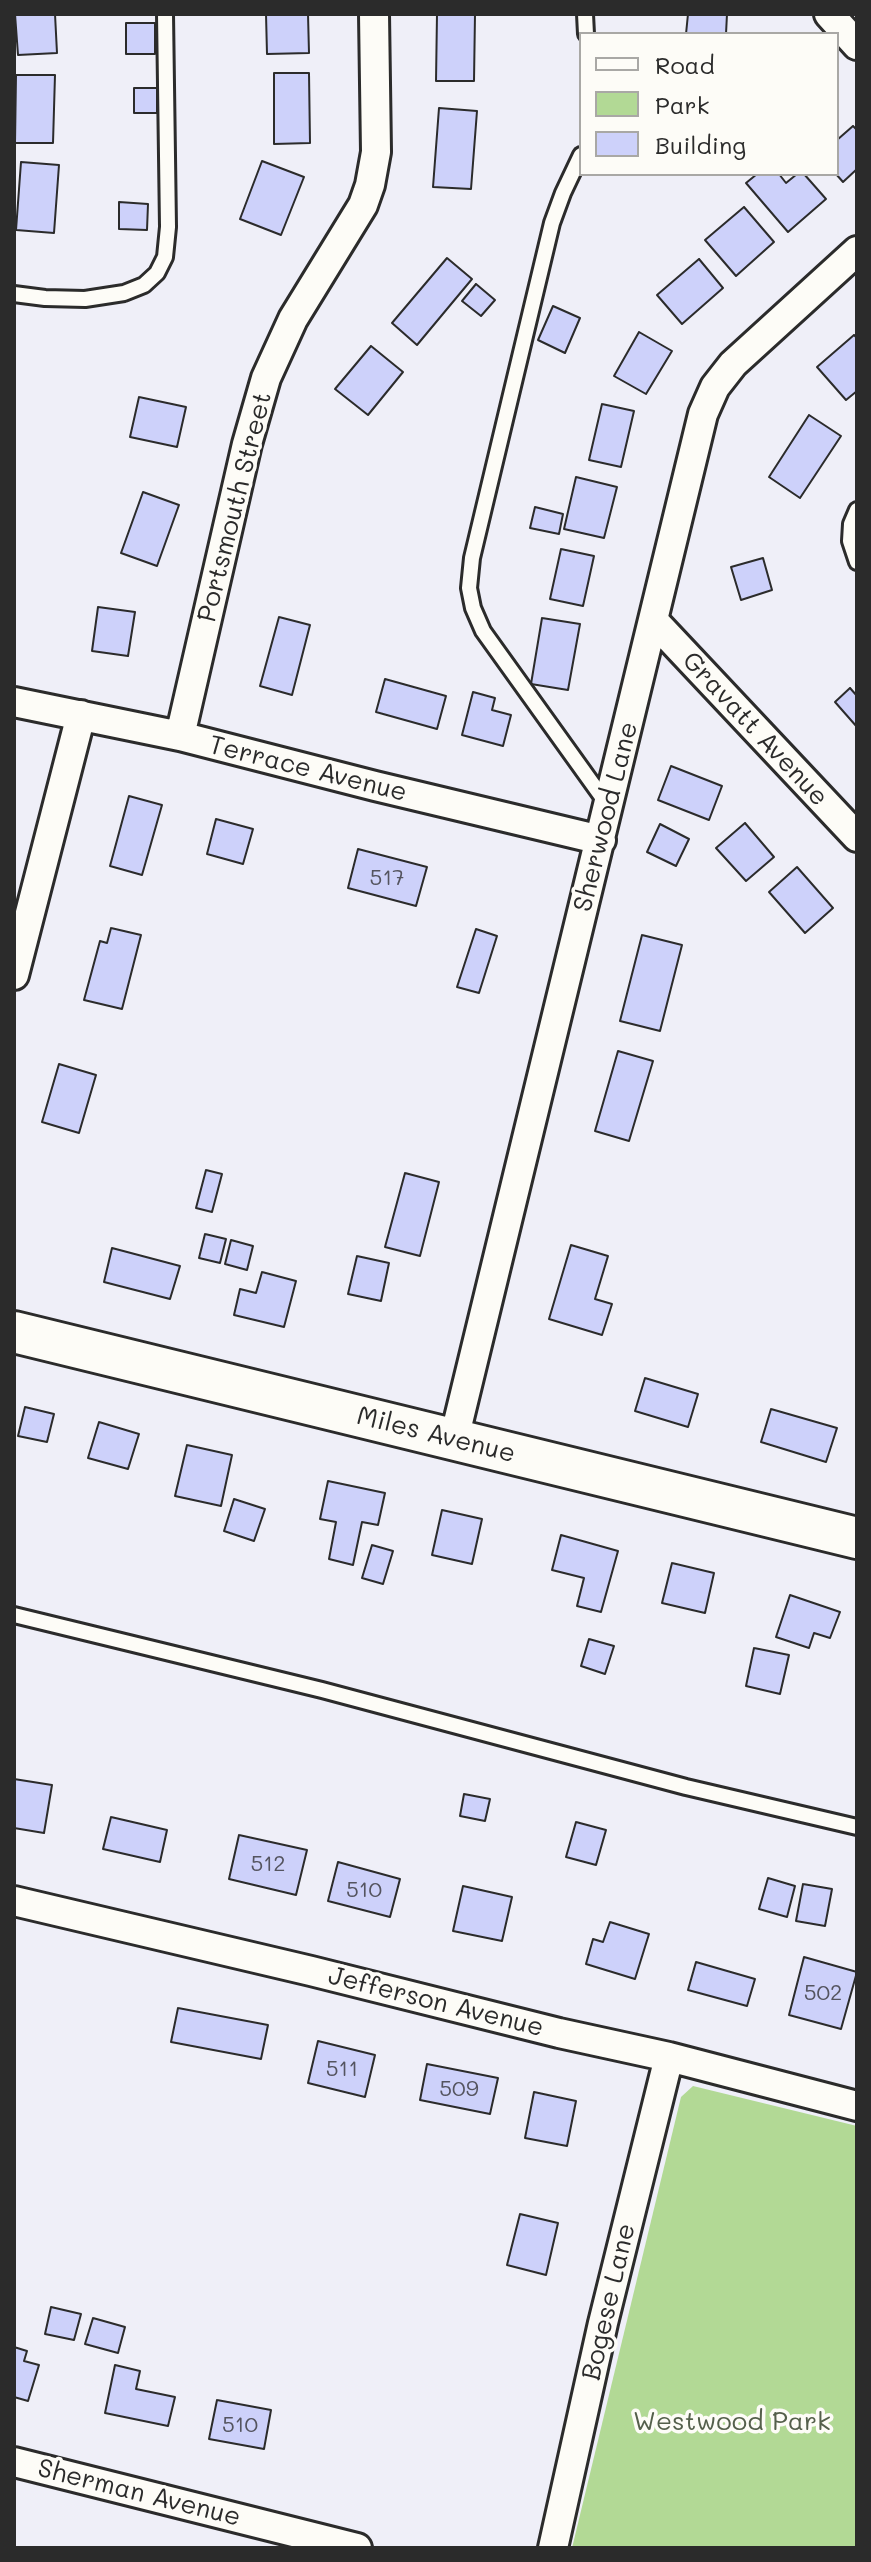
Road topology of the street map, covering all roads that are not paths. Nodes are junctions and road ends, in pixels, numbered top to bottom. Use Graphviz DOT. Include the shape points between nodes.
graph roads {
  1 [pos="165,14"];
  2 [pos="374,14"];
  3 [pos="829,14"];
  4 [pos="857,45"];
  5 [pos="579,159"];
  6 [pos="857,251"];
  7 [pos="14,294"];
  8 [pos="857,510"];
  9 [pos="857,562"];
  10 [pos="653,620"];
  11 [pos="14,702"];
  12 [pos="81,715"];
  13 [pos="180,736"];
  14 [pos="609,807"];
  15 [pos="856,832"];
  16 [pos="601,840"];
  17 [pos="14,975"];
  18 [pos="14,1332"];
  19 [pos="454,1439"];
  20 [pos="857,1538"];
  21 [pos="14,1615"];
  22 [pos="857,1827"];
  23 [pos="14,1901"];
  24 [pos="669,2057"];
  25 [pos="857,2106"];
  26 [pos="14,2462"];
  27 [pos="357,2548"];
  28 [pos="553,2548"];
  1 -- 7 [label="lane" via="168,227 165,257 157,273 124,293 85,299"];
  2 -- 13 [label="street, Portsmouth Street" via="376,152 370,185 293,319 266,378"];
  3 -- 4 [label="street"];
  5 -- 14 [label="lane" via="552,223 469,588 483,631"];
  6 -- 10 [label="street, Sherwood Lane" via="733,364 715,387 703,414"];
  8 -- 9 [label="lane" via="850,541"];
  10 -- 14 [label="street, Sherwood Lane"];
  10 -- 15 [label="street, Gravatt Avenue"];
  11 -- 12 [label="street, Terrace Avenue"];
  12 -- 13 [label="street, Terrace Avenue"];
  12 -- 17 [label="street"];
  13 -- 16 [label="street, Terrace Avenue"];
  14 -- 16 [label="street, Sherwood Lane"];
  16 -- 19 [label="street, Sherwood Lane"];
  18 -- 19 [label="street, Miles Avenue"];
  19 -- 20 [label="street, Miles Avenue"];
  21 -- 22 [label="lane"];
  23 -- 24 [label="street, Jefferson Avenue"];
  24 -- 25 [label="street, Jefferson Avenue"];
  24 -- 28 [label="street, Bogese Lane"];
  26 -- 27 [label="street, Sherman Avenue"];
}
